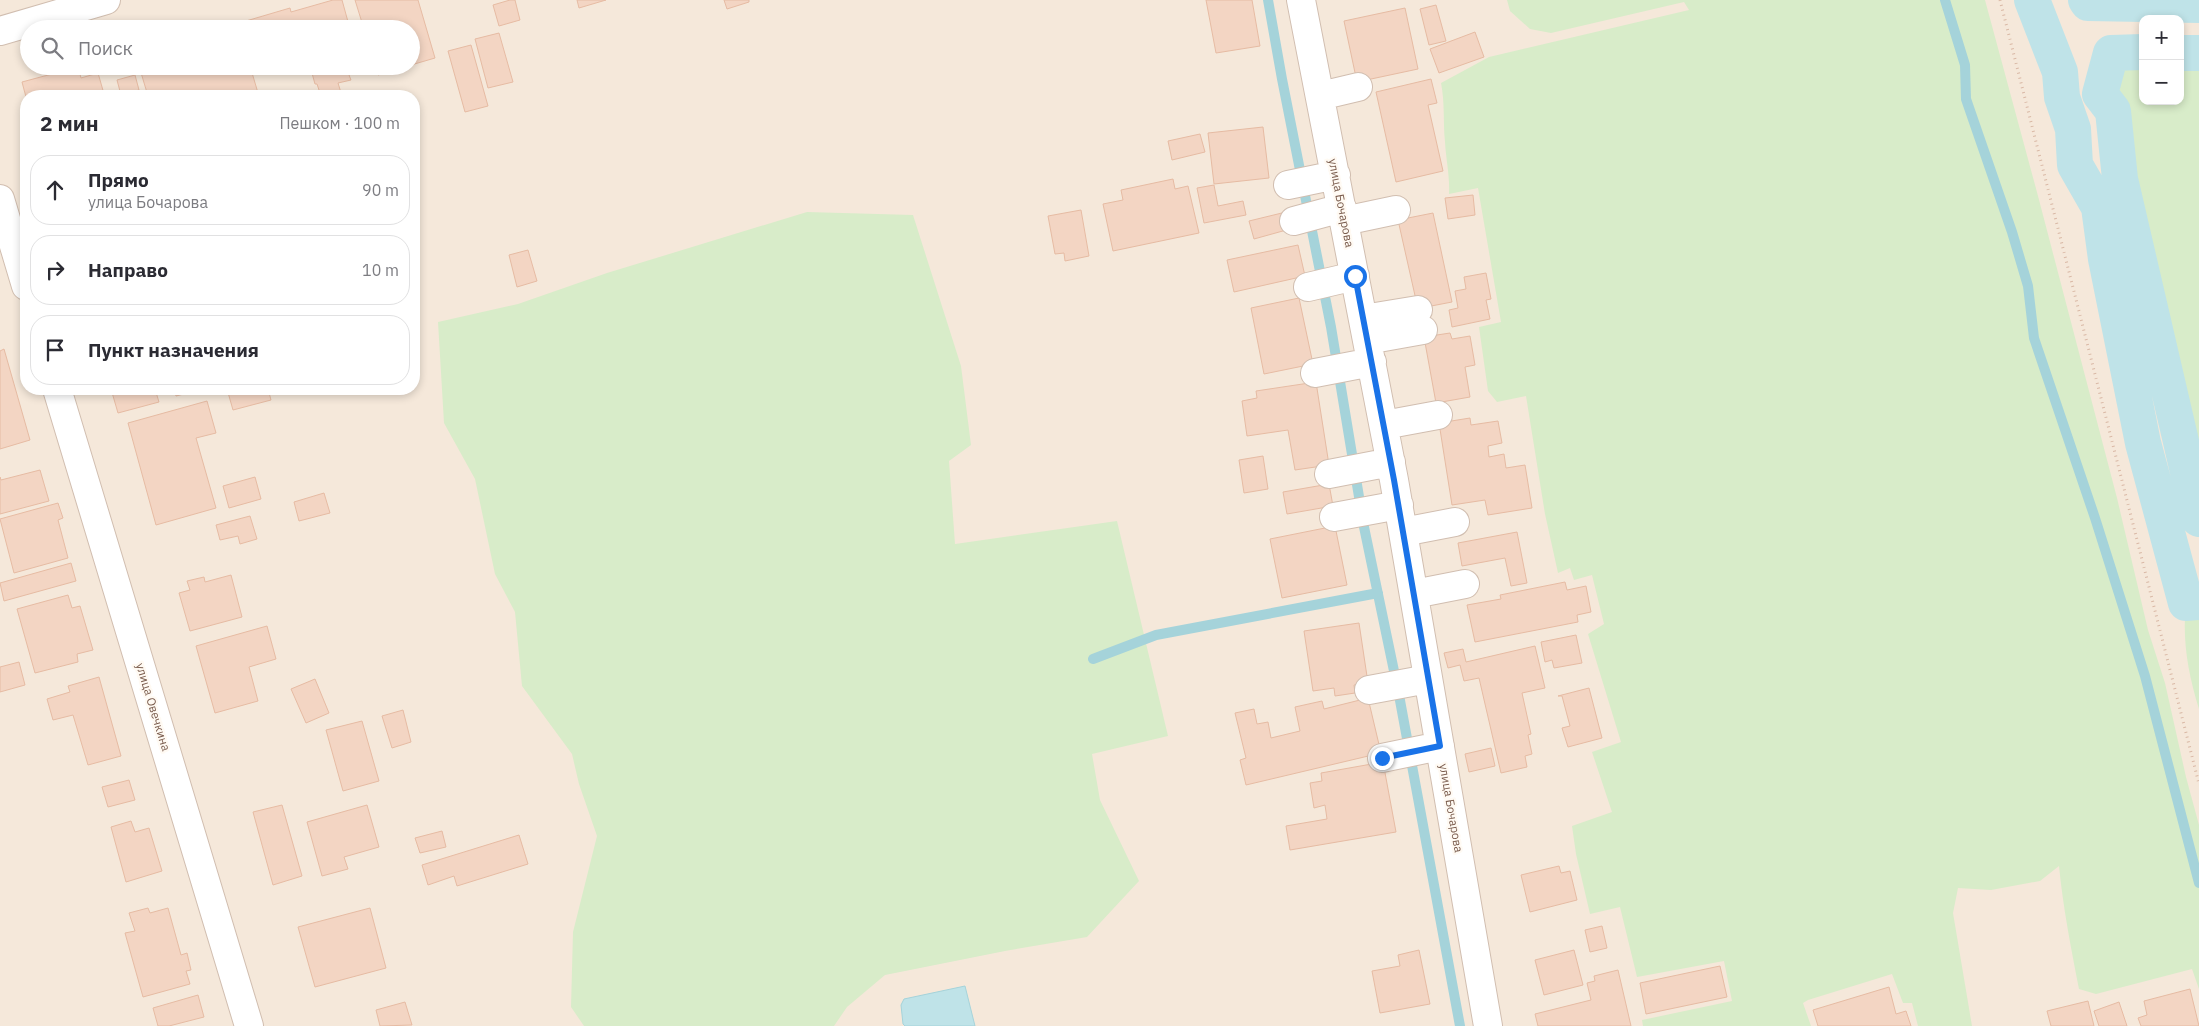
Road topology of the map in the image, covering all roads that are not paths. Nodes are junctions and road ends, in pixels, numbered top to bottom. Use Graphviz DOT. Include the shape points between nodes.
graph roads {
  1 [pos="106,0"];
  2 [pos="1301,0"];
  3 [pos="38,20"];
  4 [pos="20,25"];
  5 [pos="0,31"];
  6 [pos="1358,87"];
  7 [pos="1320,96"];
  8 [pos="1336,175"];
  9 [pos="1288,185"];
  10 [pos="0,199"];
  11 [pos="1396,210"];
  12 [pos="1343,215"];
  13 [pos="1294,221"];
  14 [pos="20,266"];
  15 [pos="1355,276"];
  16 [pos="1308,287"];
  17 [pos="1420,320"];
  18 [pos="1367,340"];
  19 [pos="1315,373"];
  20 [pos="59,395"];
  21 [pos="1438,414"];
  22 [pos="1384,425"];
  23 [pos="1391,462"];
  24 [pos="1330,474"];
  25 [pos="1399,505"];
  26 [pos="1334,517"];
  27 [pos="1455,522"];
  28 [pos="1404,532"];
  29 [pos="1465,584"];
  30 [pos="1414,594"];
  31 [pos="1428,679"];
  32 [pos="1369,690"];
  33 [pos="1440,746"];
  34 [pos="1382,758"];
  35 [pos="249,1026"];
  36 [pos="1488,1026"];
  1 -- 3 [label="street"];
  2 -- 7 [label="street, улица Бочарова"];
  4 -- 5 [label="street"];
  6 -- 7 [label="street"];
  7 -- 8 [label="street, улица Бочарова"];
  8 -- 9 [label="street"];
  8 -- 12 [label="street, улица Бочарова"];
  10 -- 14 [label="street"];
  11 -- 12 [label="street"];
  12 -- 13 [label="street"];
  12 -- 15 [label="street, улица Бочарова"];
  15 -- 16 [label="street"];
  15 -- 18 [label="street, улица Бочарова"];
  17 -- 18 [label="street"];
  18 -- 19 [label="street"];
  18 -- 22 [label="street, улица Бочарова"];
  20 -- 35 [label="street, улица Овечкина"];
  21 -- 22 [label="street"];
  22 -- 23 [label="street, улица Бочарова"];
  23 -- 24 [label="street"];
  23 -- 25 [label="street, улица Бочарова"];
  25 -- 26 [label="street"];
  25 -- 28 [label="street, улица Бочарова"];
  27 -- 28 [label="street"];
  28 -- 30 [label="street, улица Бочарова"];
  29 -- 30 [label="street"];
  30 -- 31 [label="street, улица Бочарова"];
  31 -- 32 [label="street"];
  31 -- 33 [label="street, улица Бочарова"];
  33 -- 34 [label="street"];
  33 -- 36 [label="street, улица Бочарова"];
}
